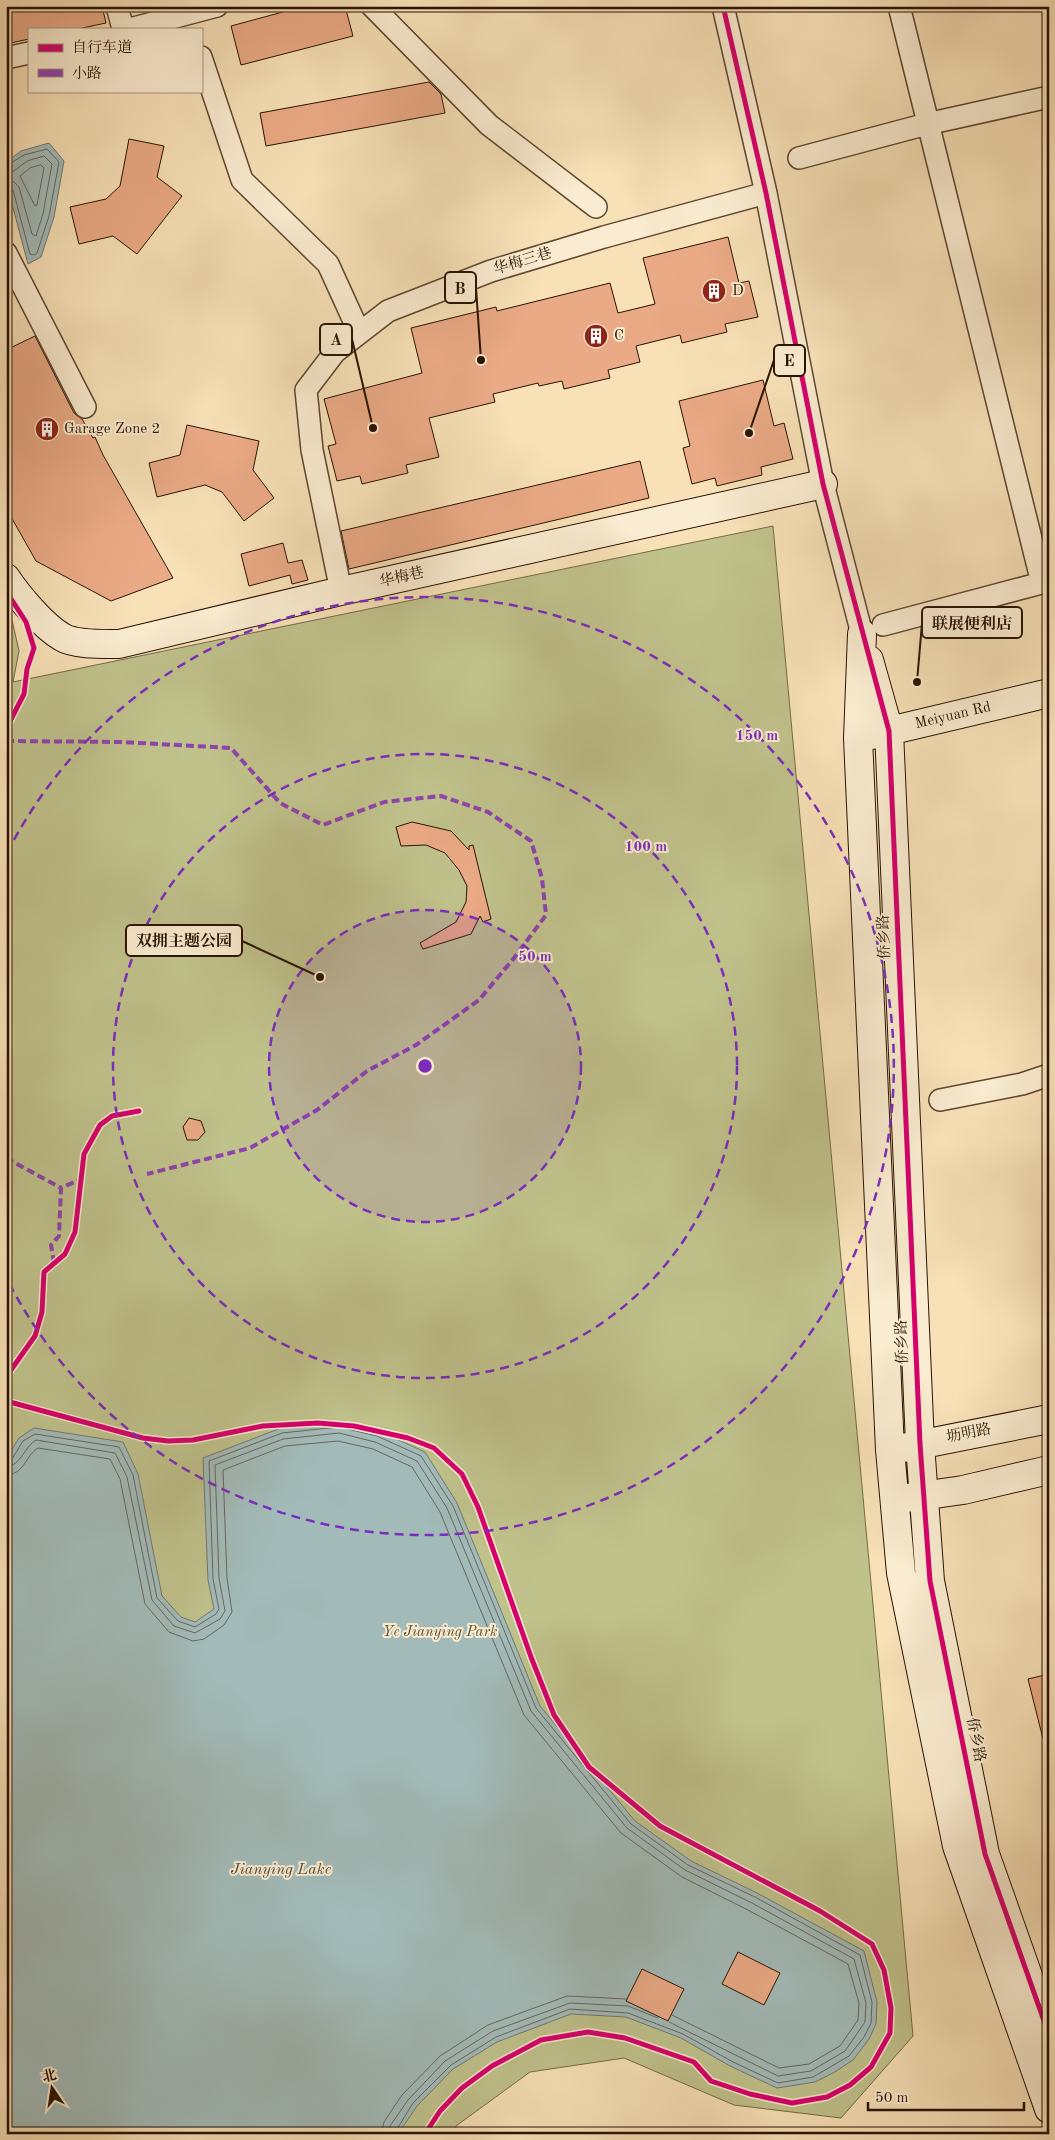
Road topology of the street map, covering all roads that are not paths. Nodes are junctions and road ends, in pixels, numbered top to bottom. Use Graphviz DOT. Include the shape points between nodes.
graph roads {
  1 [pos="117,6"];
  2 [pos="217,6"];
  3 [pos="372,6"];
  4 [pos="723,6"];
  5 [pos="899,6"];
  6 [pos="190,21"];
  7 [pos="123,28"];
  8 [pos="138,28"];
  9 [pos="28,53"];
  10 [pos="6,58"];
  11 [pos="202,60"];
  12 [pos="1049,97"];
  13 [pos="928,124"];
  14 [pos="799,158"];
  15 [pos="766,193"];
  16 [pos="596,207"];
  17 [pos="6,254"];
  18 [pos="359,332"];
  19 [pos="85,407"];
  20 [pos="823,484"];
  21 [pos="6,578"];
  22 [pos="1046,582"];
  23 [pos="341,591"];
  24 [pos="873,630"];
  25 [pos="1049,693"];
  26 [pos="889,731"];
  27 [pos="858,738"];
  28 [pos="1049,1075"];
  29 [pos="940,1100"];
  30 [pos="1049,1419"];
  31 [pos="920,1444"];
  32 [pos="890,1450"];
  33 [pos="1049,1470"];
  34 [pos="924,1495"];
  35 [pos="895,1500"];
  36 [pos="1049,2035"];
  37 [pos="1049,2109"];
  1 -- 7 [label="street"];
  2 -- 6 [label="street"];
  3 -- 16 [label="street" via="489,125"];
  4 -- 15 [label="street"];
  5 -- 13 [label="street"];
  6 -- 8 [label="street"];
  9 -- 10 [label="street"];
  11 -- 18 [label="street" via="242,180 328,264"];
  12 -- 13 [label="street"];
  13 -- 14 [label="street"];
  13 -- 22 [label="street"];
  15 -- 18 [label="street, 华梅三巷" via="490,271 388,311"];
  15 -- 20 [label="street"];
  17 -- 19 [label="street"];
  18 -- 23 [label="street, 华梅三巷" via="335,352 306,390 312,450"];
  20 -- 23 [label="street, 华梅巷"];
  20 -- 24 [label="street"];
  21 -- 23 [label="street, 华梅巷" via="21,601 62,638 98,645 119,644"];
  22 -- 24 [label="street"];
  24 -- 26 [label="street, 侨乡路"];
  24 -- 27 [label="street, 侨乡路"];
  25 -- 26 [label="street, Meiyuan Rd"];
  26 -- 27 [label="street, Meiyuan Rd"];
  26 -- 31 [label="street, 侨乡路"];
  27 -- 32 [label="street, 侨乡路"];
  28 -- 29 [label="street" via="1022,1084"];
  30 -- 31 [label="street, 坜明路"];
  31 -- 32 [label="street, 坜明路"];
  31 -- 34 [label="street, 侨乡路"];
  32 -- 35 [label="street, 侨乡路"];
  33 -- 34 [label="street" via="963,1490"];
  34 -- 35 [label="street"];
  34 -- 36 [label="street, 侨乡路" via="930,1581 986,1854"];
  35 -- 37 [label="street, 侨乡路" via="901,1573 957,1846"];
}
